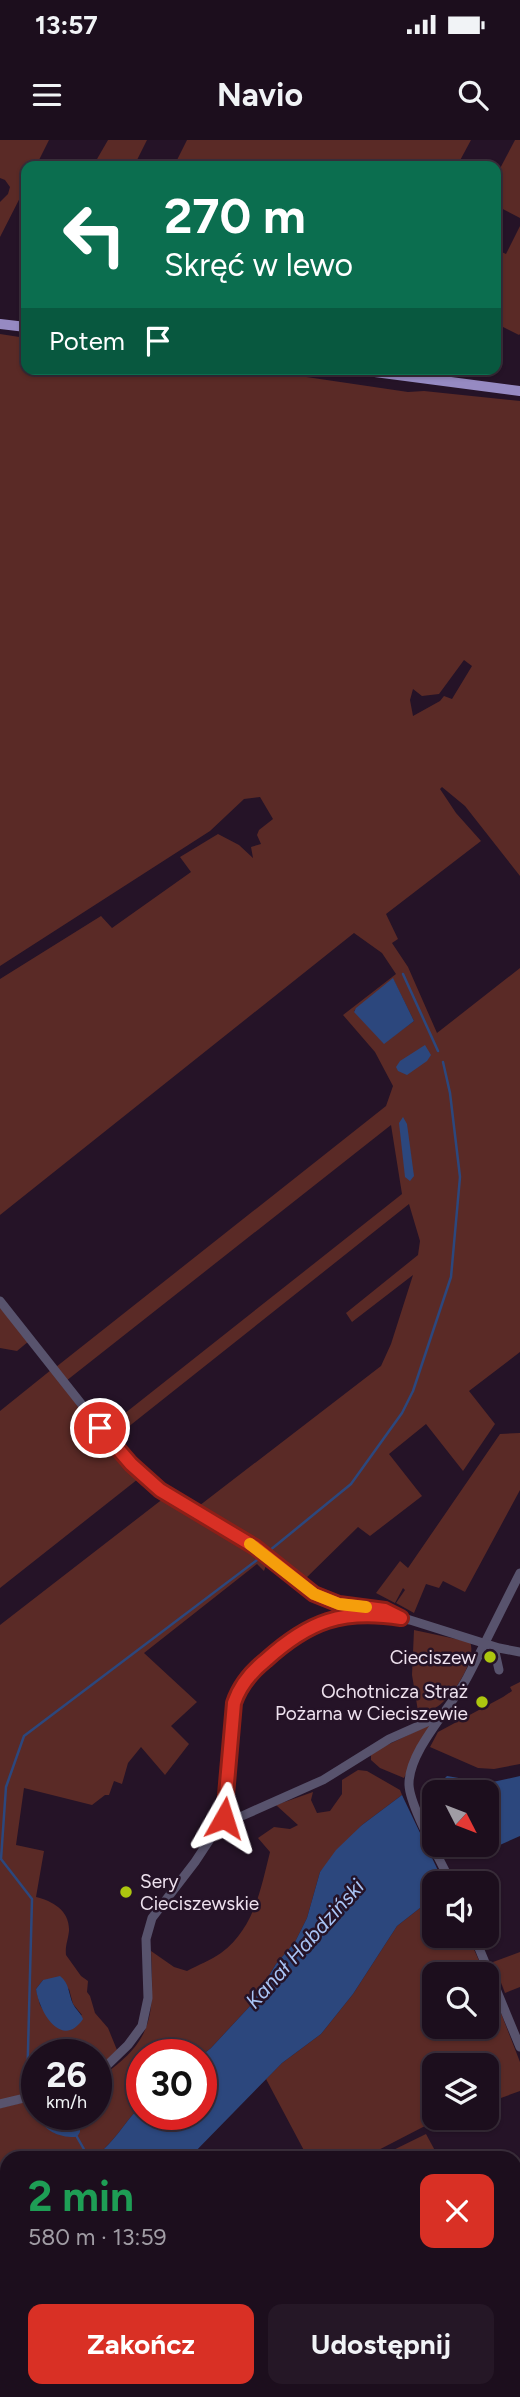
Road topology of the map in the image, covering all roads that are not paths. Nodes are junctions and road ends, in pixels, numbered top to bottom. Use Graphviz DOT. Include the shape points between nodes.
graph roads {
  1 [pos="0,324"];
  2 [pos="21,326"];
  3 [pos="398,375"];
  4 [pos="520,391"];
  5 [pos="0,1301"];
  6 [pos="520,1573"];
  7 [pos="401,1618"];
  8 [pos="483,1643"];
  9 [pos="520,1652"];
  10 [pos="495,1653"];
  11 [pos="499,1670"];
  12 [pos="443,1715"];
  13 [pos="224,1818"];
  14 [pos="445,1871"];
  15 [pos="479,1948"];
  16 [pos="520,2047"];
  17 [pos="112,2060"];
  18 [pos="21,2099"];
  19 [pos="0,2104"];
  1 -- 2 [label="main road"];
  3 -- 4 [label="main road"];
  5 -- 7 [label="street" via="117,1449 160,1490 255,1547 314,1594"];
  6 -- 8 [label="street"];
  7 -- 8 [label="street"];
  7 -- 13 [label="street" via="354,1615 318,1623 293,1637 251,1674 234,1703"];
  8 -- 9 [label="street"];
  8 -- 12 [label="street"];
  10 -- 11 [label="street"];
  12 -- 13 [label="street" via="389,1739 323,1780 242,1816"];
  12 -- 14 [label="street" via="420,1751 410,1786"];
  13 -- 17 [label="street" via="152,1918 146,1939 148,1997 142,2025"];
  15 -- 16 [label="street"];
  18 -- 19 [label="street"];
}
